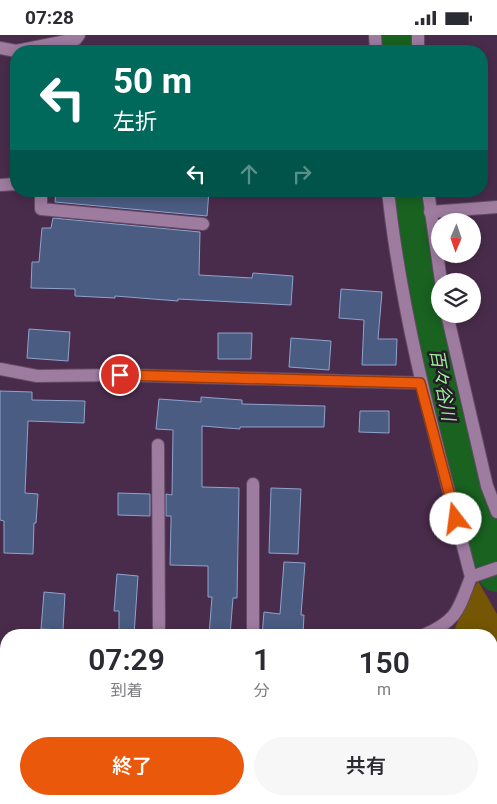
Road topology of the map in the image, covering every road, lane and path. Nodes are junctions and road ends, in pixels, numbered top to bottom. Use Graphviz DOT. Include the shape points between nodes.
graph roads {
  1 [pos="79,35"];
  2 [pos="46,45"];
  3 [pos="41,197"];
  4 [pos="389,197"];
  5 [pos="429,197"];
  6 [pos="497,207"];
  7 [pos="430,212"];
  8 [pos="203,224"];
  9 [pos="440,273"];
  10 [pos="449,323"];
  11 [pos="0,369"];
  12 [pos="420,383"];
  13 [pos="158,445"];
  14 [pos="253,484"];
  15 [pos="497,512"];
  16 [pos="497,568"];
  17 [pos="471,577"];
  18 [pos="159,629"];
  19 [pos="253,629"];
  20 [pos="437,629"];
  1 -- 2 [label="street" via="76,39"];
  3 -- 8 [label="street" via="42,209"];
  4 -- 12 [label="street"];
  5 -- 7 [label="street"];
  6 -- 7 [label="street"];
  7 -- 9 [label="street"];
  10 -- 15 [label="street" via="487,486"];
  11 -- 12 [label="street" via="37,376 120,375"];
  12 -- 17 [label="street"];
  13 -- 18 [label="street"];
  14 -- 19 [label="street"];
  16 -- 17 [label="street"];
  17 -- 20 [label="street" via="459,607 446,625"];
}
